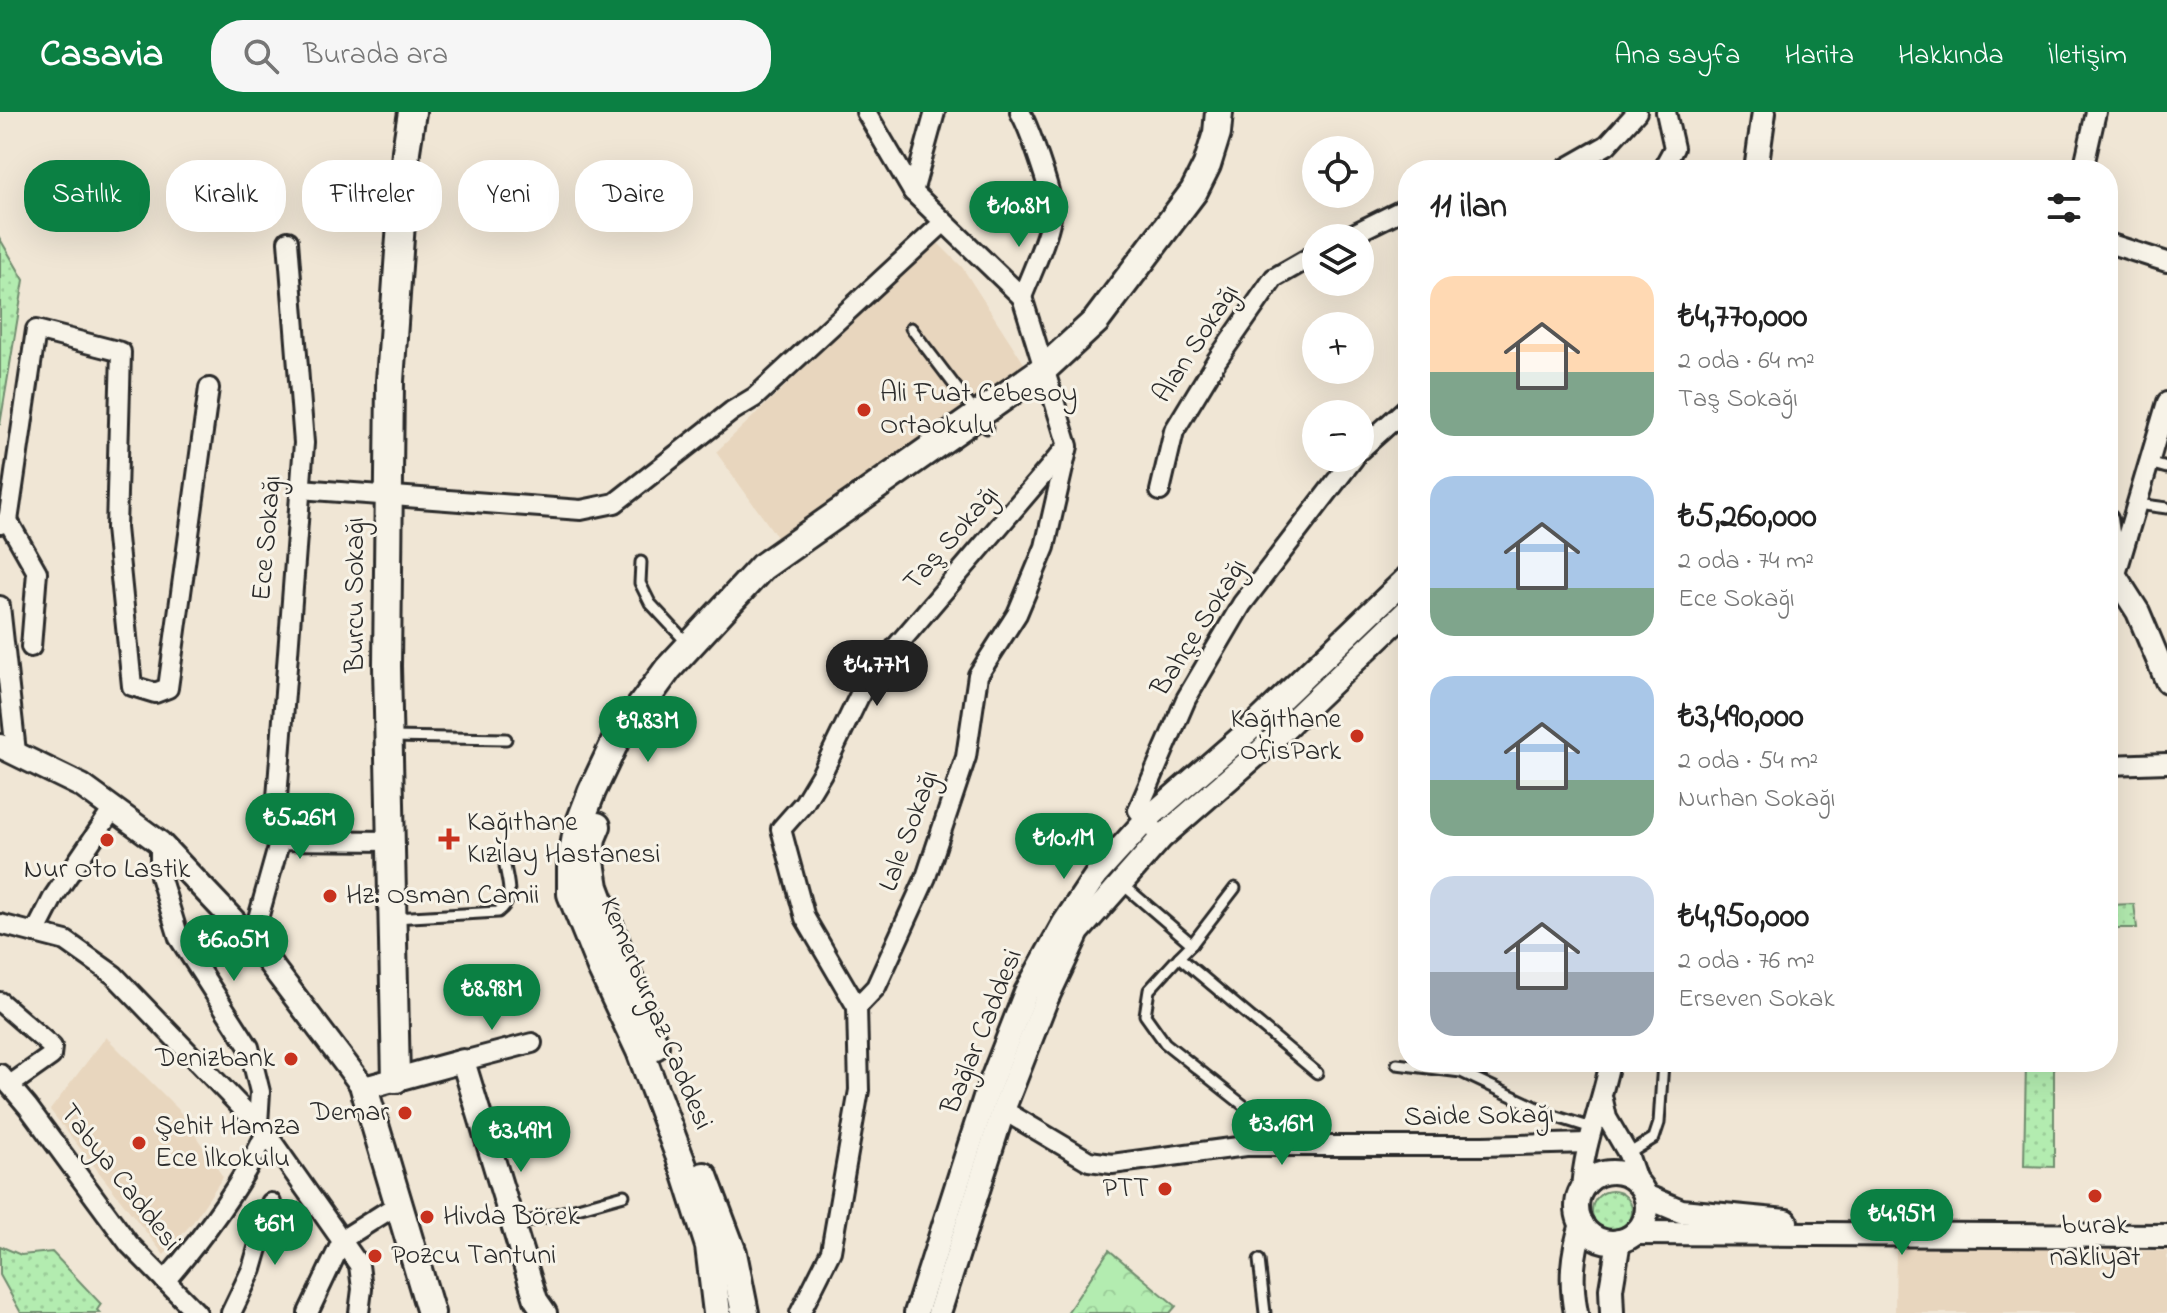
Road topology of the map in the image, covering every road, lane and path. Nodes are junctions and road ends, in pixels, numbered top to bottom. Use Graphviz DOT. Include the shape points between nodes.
graph roads {
  1 [pos="412,112"];
  2 [pos="866,112"];
  3 [pos="935,112"];
  4 [pos="1020,112"];
  5 [pos="1219,112"];
  6 [pos="1637,112"];
  7 [pos="1666,112"];
  8 [pos="1764,112"];
  9 [pos="2096,112"];
  10 [pos="1581,160"];
  11 [pos="1667,160"];
  12 [pos="1757,160"];
  13 [pos="2085,160"];
  14 [pos="913,192"];
  15 [pos="1398,212"];
  16 [pos="944,222"];
  17 [pos="1373,224"];
  18 [pos="288,241"];
  19 [pos="2118,246"];
  20 [pos="1302,262"];
  21 [pos="2167,262"];
  22 [pos="1022,297"];
  23 [pos="911,328"];
  24 [pos="1045,368"];
  25 [pos="209,388"];
  26 [pos="2167,402"];
  27 [pos="1398,416"];
  28 [pos="982,421"];
  29 [pos="1374,437"];
  30 [pos="1068,446"];
  31 [pos="2158,465"];
  32 [pos="1343,472"];
  33 [pos="300,489"];
  34 [pos="1160,491"];
  35 [pos="389,495"];
  36 [pos="2137,504"];
  37 [pos="2167,508"];
  38 [pos="4,522"];
  39 [pos="2118,553"];
  40 [pos="641,562"];
  41 [pos="2118,582"];
  42 [pos="1398,587"];
  43 [pos="0,606"];
  44 [pos="1398,620"];
  45 [pos="2,627"];
  46 [pos="689,645"];
  47 [pos="31,647"];
  48 [pos="2167,681"];
  49 [pos="389,737"];
  50 [pos="506,739"];
  51 [pos="8,749"];
  52 [pos="2167,763"];
  53 [pos="2118,765"];
  54 [pos="113,809"];
  55 [pos="278,809"];
  56 [pos="345,810"];
  57 [pos="1145,821"];
  58 [pos="1161,838"];
  59 [pos="280,840"];
  60 [pos="392,841"];
  61 [pos="160,843"];
  62 [pos="505,866"];
  63 [pos="1121,883"];
  64 [pos="1235,888"];
  65 [pos="394,918"];
  66 [pos="0,924"];
  67 [pos="35,933"];
  68 [pos="252,940"];
  69 [pos="1192,944"];
  70 [pos="1179,957"];
  71 [pos="0,1002"];
  72 [pos="857,1007"];
  73 [pos="532,1043"];
  74 [pos="463,1061"];
  75 [pos="1461,1072"];
  76 [pos="1608,1072"];
  77 [pos="1662,1072"];
  78 [pos="1317,1073"];
  79 [pos="396,1079"];
  80 [pos="5,1080"];
  81 [pos="364,1088"];
  82 [pos="1603,1100"];
  83 [pos="1003,1110"];
  84 [pos="1267,1124"];
  85 [pos="262,1129"];
  86 [pos="1590,1136"];
  87 [pos="1628,1154"];
  88 [pos="1581,1191"];
  89 [pos="1642,1191"];
  90 [pos="624,1195"];
  91 [pos="271,1203"];
  92 [pos="400,1203"];
  93 [pos="1582,1224"];
  94 [pos="2167,1224"];
  95 [pos="513,1226"];
  96 [pos="2167,1236"];
  97 [pos="1627,1237"];
  98 [pos="343,1239"];
  99 [pos="1259,1260"];
  100 [pos="165,1281"];
  101 [pos="537,1309"];
  102 [pos="197,1313"];
  103 [pos="231,1313"];
  104 [pos="308,1313"];
  105 [pos="359,1313"];
  106 [pos="431,1313"];
  107 [pos="717,1313"];
  108 [pos="746,1313"];
  109 [pos="800,1313"];
  110 [pos="916,1313"];
  111 [pos="939,1313"];
  112 [pos="1265,1313"];
  113 [pos="1576,1313"];
  114 [pos="1612,1313"];
  1 -- 35 [label="main road, Burcu Sokağı" via="390,381"];
  2 -- 14 [label="street"];
  3 -- 14 [label="street"];
  4 -- 22 [label="street" via="1029,126 1052,208"];
  5 -- 24 [label="main road, Kemerburgaz Caddesi" via="1207,165 1194,191 1096,321"];
  6 -- 10 [label="street" via="1607,145"];
  7 -- 11 [label="street" via="1674,148"];
  8 -- 12 [label="street"];
  9 -- 13 [label="street"];
  14 -- 16 [label="street"];
  15 -- 17 [label="street"];
  16 -- 22 [label="street"];
  16 -- 35 [label="street" via="755,397 615,503 581,510"];
  18 -- 33 [label="street, Ece Sokağı" via="304,443"];
  19 -- 21 [label="street"];
  20 -- 34 [label="street, Alan Sokağı" via="1274,278 1217,360 1174,431"];
  22 -- 24 [label="street, Lale Sokağı"];
  23 -- 28 [label="lane"];
  24 -- 28 [label="main road, Kemerburgaz Caddesi"];
  24 -- 30 [label="street, Lale Sokağı"];
  25 -- 38 [label="street" via="168,688 155,693 132,686 116,528 121,352 36,330"];
  26 -- 31 [label="street"];
  27 -- 29 [label="street"];
  28 -- 46 [label="main road, Kemerburgaz Caddesi" via="762,567"];
  28 -- 108 [label="main road, Kemerburgaz Caddesi" via="754,595 693,661 629,746 592,838 595,887 733,1253"];
  30 -- 72 [label="street, Lale Sokağı" via="1045,547 1017,614 978,675 966,757 926,877 876,987"];
  30 -- 72 [label="street, Taş Sokağı" via="866,682 822,773 781,829 805,918"];
  31 -- 36 [label="street"];
  32 -- 57 [label="street, Bahçe Sokağı" via="1242,604 1186,699 1138,810"];
  33 -- 35 [label="street"];
  33 -- 55 [label="street, Ece Sokağı"];
  35 -- 49 [label="main road, Burcu Sokağı"];
  36 -- 37 [label="lane"];
  36 -- 39 [label="street"];
  38 -- 47 [label="street" via="37,572"];
  40 -- 46 [label="lane" via="640,583 650,603"];
  41 -- 48 [label="street" via="2138,612"];
  42 -- 57 [label="street, Bağlar Caddesi" via="1246,733"];
  43 -- 45 [label="street"];
  44 -- 58 [label="street, Bağlar Caddesi"];
  45 -- 51 [label="street"];
  46 -- 107 [label="main road, Kemerburgaz Caddesi" via="616,740 577,830 571,894 640,1051 685,1171 709,1246"];
  49 -- 50 [label="lane"];
  49 -- 60 [label="main road, Burcu Sokağı"];
  51 -- 54 [label="street" via="82,786"];
  52 -- 53 [label="street"];
  54 -- 61 [label="street"];
  54 -- 67 [label="street"];
  55 -- 56 [label="lane"];
  55 -- 59 [label="street, Ece Sokağı"];
  57 -- 58 [label="street"];
  57 -- 110 [label="street, Bağlar Caddesi" via="1096,875 1026,992 985,1097"];
  58 -- 63 [label="street, Bağlar Caddesi"];
  59 -- 60 [label="street"];
  59 -- 68 [label="street, Ece Sokağı"];
  60 -- 65 [label="main road, Burcu Sokağı"];
  61 -- 68 [label="street"];
  61 -- 85 [label="street" via="160,876 179,938 249,1047"];
  62 -- 65 [label="lane" via="510,896 498,912"];
  63 -- 69 [label="lane"];
  63 -- 83 [label="street, Bağlar Caddesi" via="1078,932"];
  64 -- 69 [label="lane"];
  65 -- 79 [label="main road, Burcu Sokağı"];
  66 -- 67 [label="street"];
  67 -- 85 [label="street" via="66,941 114,975"];
  68 -- 81 [label="street"];
  69 -- 70 [label="lane"];
  70 -- 78 [label="lane"];
  70 -- 84 [label="lane" via="1149,990 1145,1015 1165,1043"];
  71 -- 80 [label="street" via="52,1047 51,1056"];
  72 -- 109 [label="street" via="859,1090 831,1251"];
  73 -- 74 [label="street"];
  74 -- 79 [label="street"];
  74 -- 95 [label="street"];
  75 -- 86 [label="lane"];
  76 -- 82 [label="street"];
  77 -- 87 [label="lane" via="1654,1138"];
  79 -- 81 [label="street"];
  80 -- 100 [label="street, Tabya Caddesi" via="129,1244"];
  81 -- 92 [label="main road"];
  82 -- 86 [label="street"];
  82 -- 87 [label="street"];
  83 -- 86 [label="street, Saide Sokağı" via="1089,1161 1112,1164 1246,1146 1483,1146"];
  83 -- 111 [label="street, Bağlar Caddesi"];
  85 -- 98 [label="street"];
  85 -- 100 [label="street" via="246,1175"];
  86 -- 88 [label="street"];
  87 -- 89 [label="street"];
  88 -- 89 [label="street" via="1609,1172 1631,1178"];
  88 -- 93 [label="street"];
  89 -- 94 [label="street" via="1681,1211 1823,1224"];
  89 -- 97 [label="street" via="1645,1218"];
  90 -- 95 [label="lane"];
  91 -- 103 [label="street" via="252,1269"];
  92 -- 98 [label="street"];
  92 -- 106 [label="main road"];
  93 -- 97 [label="street" via="1602,1240"];
  93 -- 113 [label="street" via="1573,1254"];
  95 -- 101 [label="street"];
  96 -- 97 [label="street"];
  97 -- 114 [label="street" via="1611,1289"];
  98 -- 104 [label="street"];
  98 -- 105 [label="street" via="359,1265"];
  99 -- 112 [label="lane"];
  100 -- 102 [label="street, Tabya Caddesi"];
}
